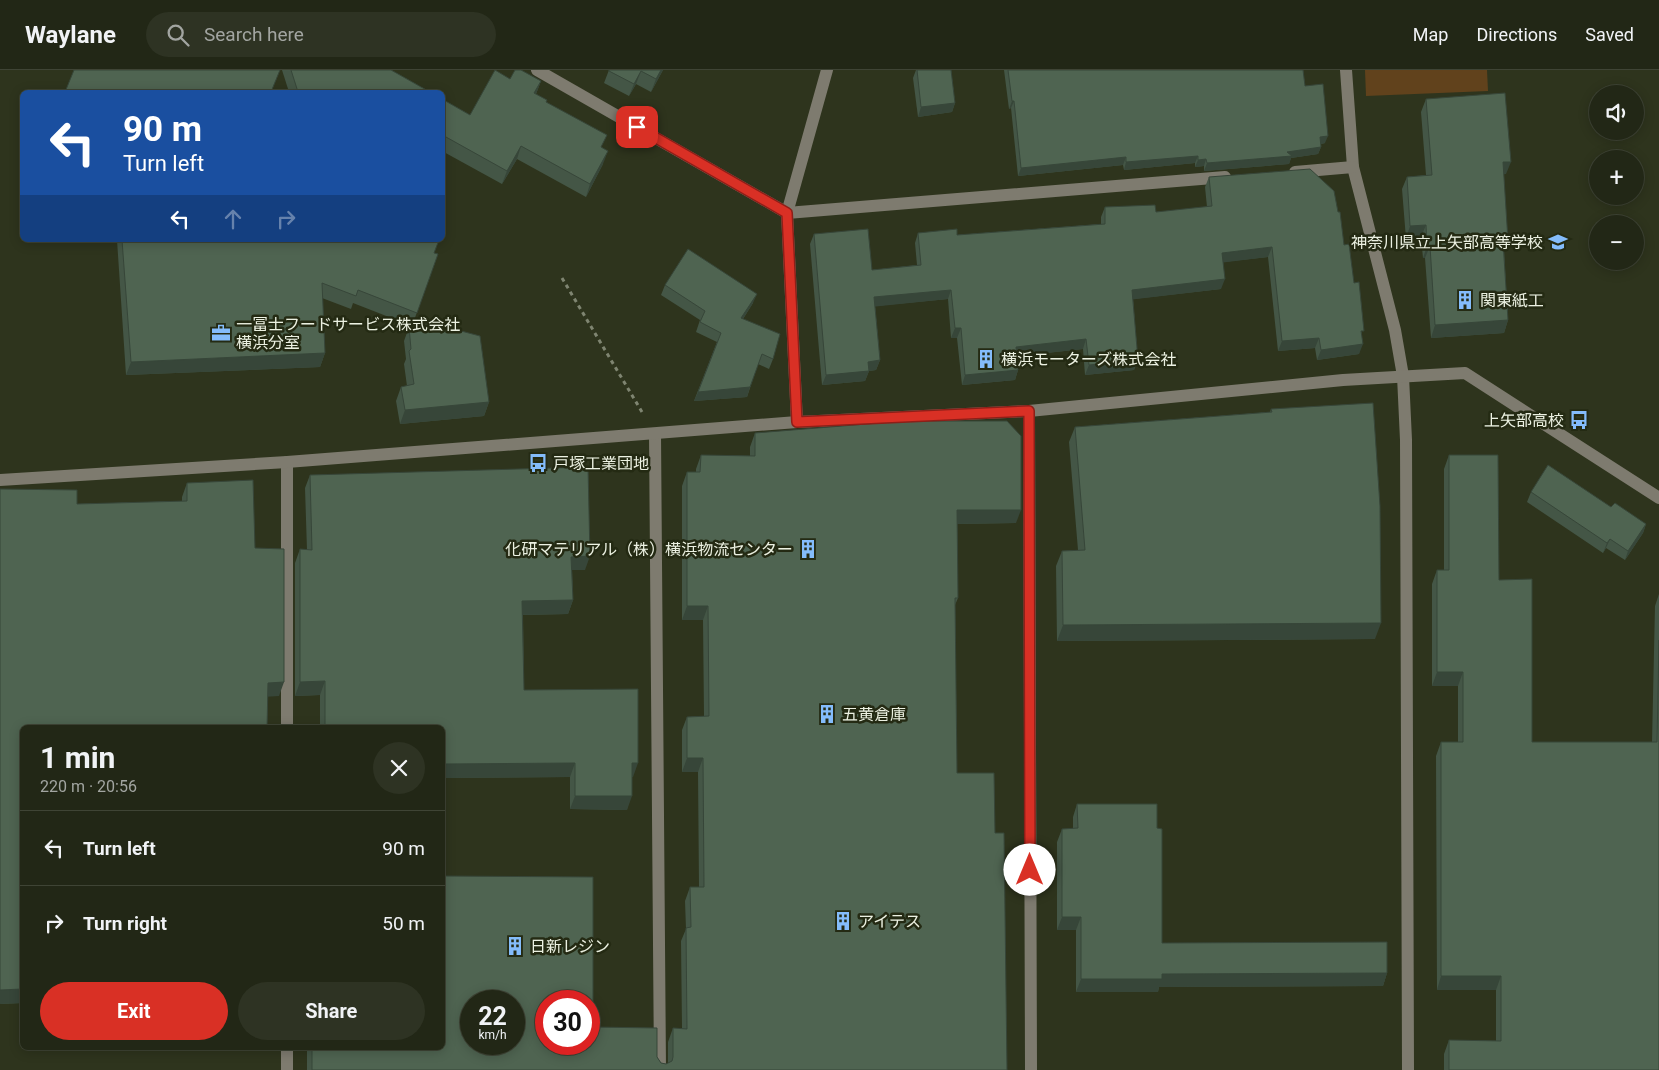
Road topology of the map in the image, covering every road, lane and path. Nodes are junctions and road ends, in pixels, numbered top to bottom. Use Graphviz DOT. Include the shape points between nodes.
graph roads {
  1 [pos="537,70"];
  2 [pos="827,70"];
  3 [pos="1346,70"];
  4 [pos="1353,167"];
  5 [pos="1283,173"];
  6 [pos="1234,177"];
  7 [pos="787,213"];
  8 [pos="562,278"];
  9 [pos="1403,376"];
  10 [pos="630,392"];
  11 [pos="1029,411"];
  12 [pos="797,422"];
  13 [pos="655,434"];
  14 [pos="287,462"];
  15 [pos="0,480"];
  16 [pos="1659,498"];
  17 [pos="287,725"];
  18 [pos="287,1050"];
  19 [pos="287,1070"];
  20 [pos="660,1070"];
  21 [pos="1031,1070"];
  22 [pos="1408,1070"];
  1 -- 7 [label="street"];
  2 -- 7 [label="street"];
  3 -- 4 [label="street"];
  4 -- 5 [label="street"];
  4 -- 9 [label="street" via="1395,330"];
  6 -- 7 [label="street"];
  7 -- 12 [label="street"];
  8 -- 10 [label="path"];
  9 -- 11 [label="street"];
  9 -- 16 [label="street" via="1466,373"];
  9 -- 22 [label="street" via="1406,440"];
  11 -- 12 [label="street"];
  11 -- 21 [label="street"];
  12 -- 13 [label="street"];
  13 -- 14 [label="street"];
  13 -- 20 [label="street"];
  14 -- 15 [label="street"];
  14 -- 17 [label="street"];
  18 -- 19 [label="street"];
}
